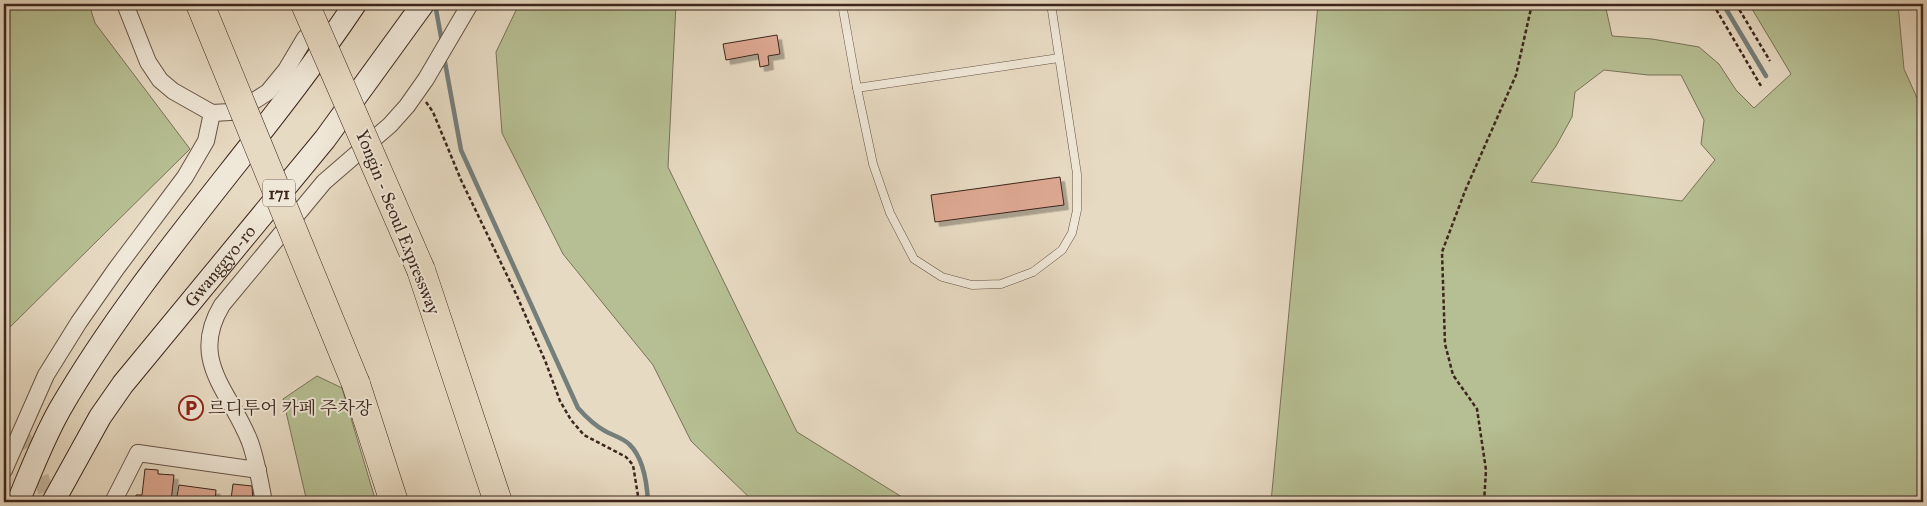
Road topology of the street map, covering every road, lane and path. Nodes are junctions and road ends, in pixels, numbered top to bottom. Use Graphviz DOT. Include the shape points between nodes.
graph roads {
  1 [pos="125,4"];
  2 [pos="200,4"];
  3 [pos="305,4"];
  4 [pos="356,4"];
  5 [pos="470,4"];
  6 [pos="794,4"];
  7 [pos="842,4"];
  8 [pos="1051,4"];
  9 [pos="1532,4"];
  10 [pos="1713,4"];
  11 [pos="1736,4"];
  12 [pos="784,5"];
  13 [pos="420,9"];
  14 [pos="305,38"];
  15 [pos="1059,58"];
  16 [pos="1770,61"];
  17 [pos="421,85"];
  18 [pos="1761,86"];
  19 [pos="857,88"];
  20 [pos="212,113"];
  21 [pos="4,470"];
  22 [pos="258,470"];
  23 [pos="18,502"];
  24 [pos="53,502"];
  25 [pos="113,502"];
  26 [pos="264,502"];
  27 [pos="394,502"];
  28 [pos="498,502"];
  29 [pos="639,502"];
  30 [pos="1484,502"];
  1 -- 20 [label="street" via="148,62 160,80"];
  2 -- 27 [label="highway, 171, bridge" via="356,384"];
  3 -- 28 [label="highway, Yongin - Seoul Expressway, bridge" via="421,270"];
  4 -- 23 [label="main road" via="160,259 108,333 59,411"];
  5 -- 17 [label="street"];
  6 -- 12 [label="lane"];
  7 -- 19 [label="lane"];
  8 -- 15 [label="lane"];
  9 -- 30 [label="path" via="1516,75 1442,252 1445,344 1453,375 1478,409 1486,470"];
  10 -- 18 [label="path"];
  11 -- 16 [label="path"];
  13 -- 24 [label="main road, Gwanggyo-ro" via="325,139 123,384 100,417"];
  14 -- 20 [label="street" via="268,92 246,106 230,112"];
  15 -- 19 [label="lane"];
  15 -- 19 [label="lane" via="1077,174 1077,210 1072,233 1062,250 1033,272 1001,284 972,285 942,277 914,259 890,213 873,164"];
  17 -- 22 [label="street" via="390,125 324,182 214,318 209,334 212,366 245,431"];
  17 -- 29 [label="path" via="461,180 517,296 560,401 584,435 633,464"];
  20 -- 21 [label="street" via="206,141 185,177 116,269 46,375"];
  22 -- 25 [label="street" via="138,453"];
  22 -- 26 [label="street"];
}
